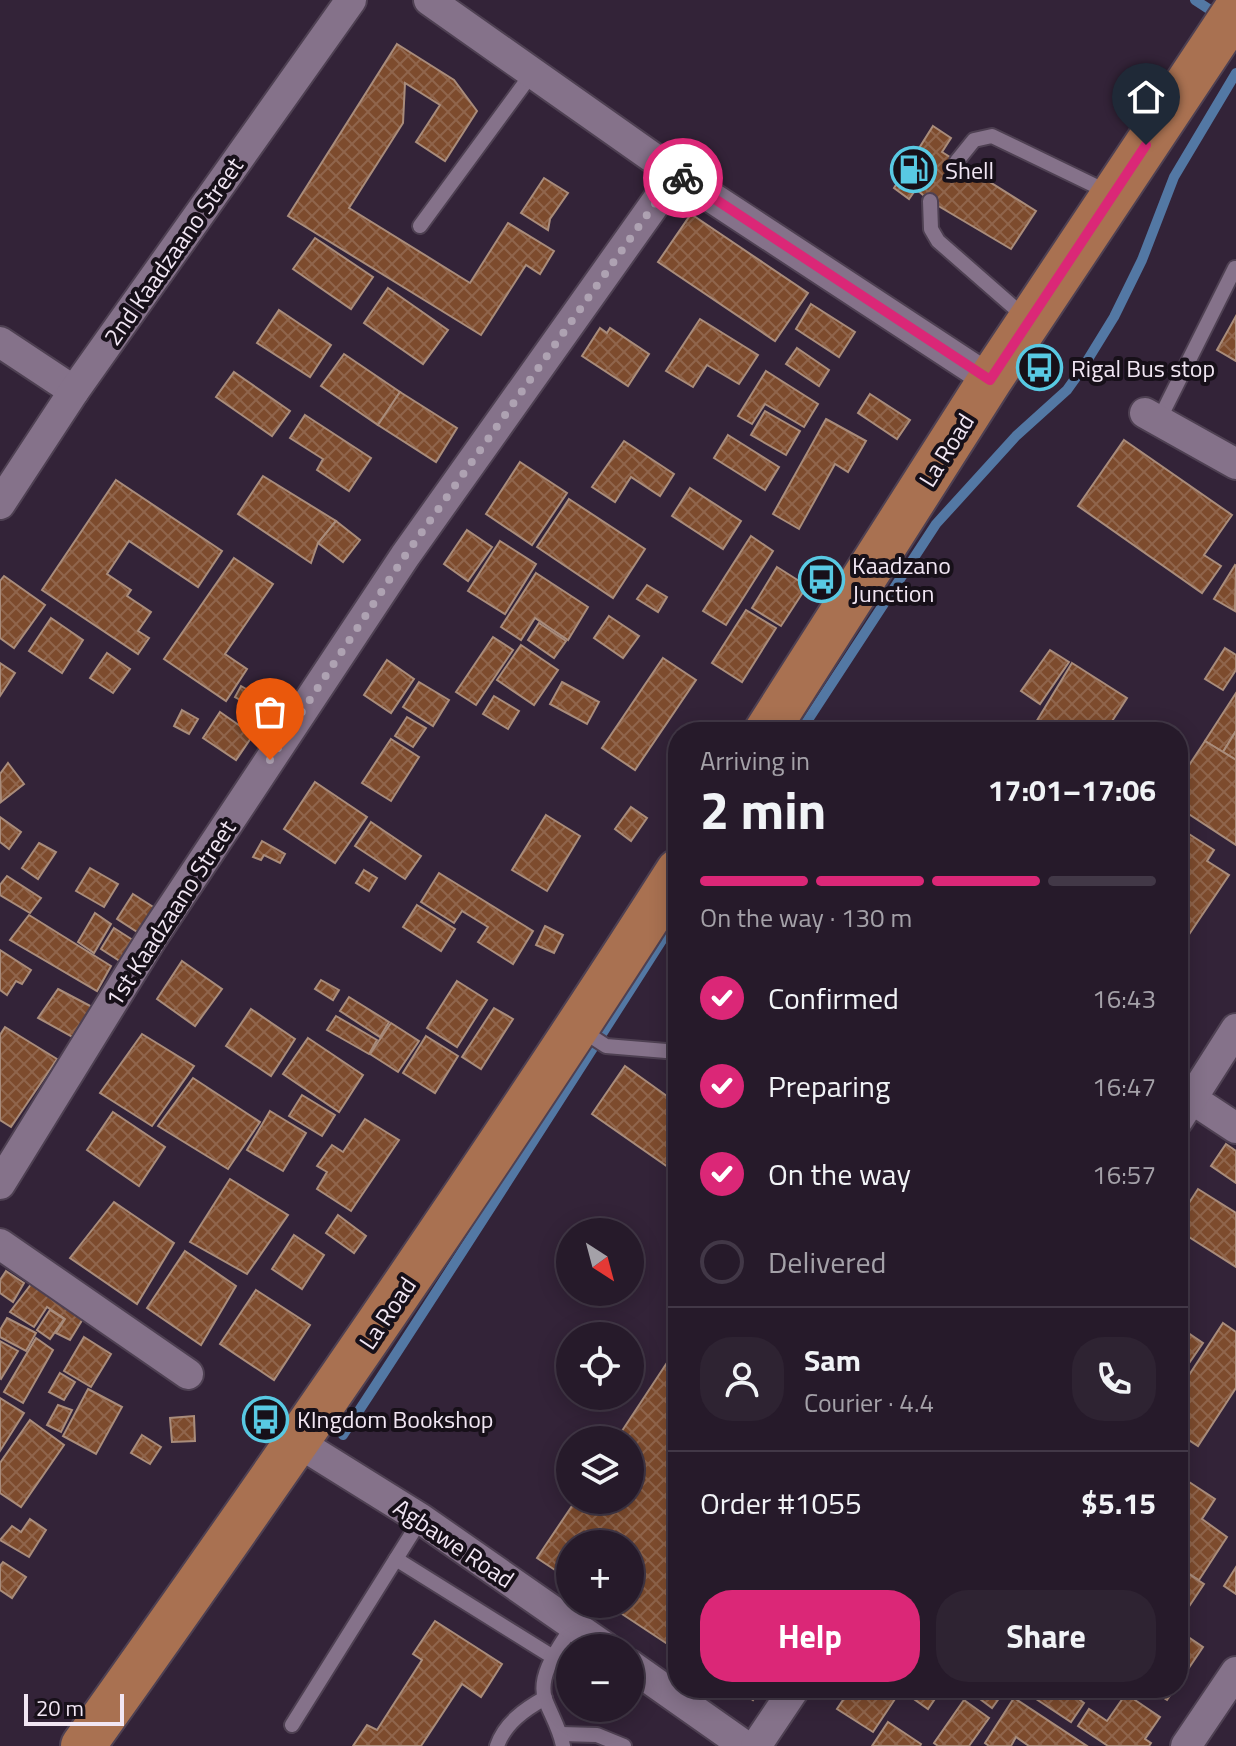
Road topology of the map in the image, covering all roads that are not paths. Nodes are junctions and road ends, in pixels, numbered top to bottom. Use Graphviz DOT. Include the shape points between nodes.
graph roads {
  1 [pos="351,0"];
  2 [pos="429,0"];
  3 [pos="1236,10"];
  4 [pos="534,72"];
  5 [pos="957,161"];
  6 [pos="676,174"];
  7 [pos="1114,195"];
  8 [pos="930,201"];
  9 [pos="420,226"];
  10 [pos="1235,268"];
  11 [pos="1030,321"];
  12 [pos="0,342"];
  13 [pos="990,380"];
  14 [pos="74,391"];
  15 [pos="1152,416"];
  16 [pos="1236,464"];
  17 [pos="0,504"];
  18 [pos="772,722"];
  19 [pos="668,891"];
  20 [pos="1236,1029"];
  21 [pos="594,1038"];
  22 [pos="668,1050"];
  23 [pos="1188,1105"];
  24 [pos="1188,1111"];
  25 [pos="1236,1128"];
  26 [pos="0,1184"];
  27 [pos="0,1244"];
  28 [pos="188,1374"];
  29 [pos="299,1443"];
  30 [pos="421,1519"];
  31 [pos="396,1559"];
  32 [pos="573,1625"];
  33 [pos="586,1634"];
  34 [pos="553,1657"];
  35 [pos="1236,1672"];
  36 [pos="644,1675"];
  37 [pos="668,1692"];
  38 [pos="545,1698"];
  39 [pos="677,1698"];
  40 [pos="788,1698"];
  41 [pos="292,1725"];
  42 [pos="562,1740"];
  43 [pos="83,1746"];
  44 [pos="497,1746"];
  45 [pos="624,1746"];
  46 [pos="745,1746"];
  47 [pos="756,1746"];
  48 [pos="1186,1746"];
  1 -- 14 [label="street, 2nd Kaadzaano Street"];
  2 -- 4 [label="street"];
  3 -- 7 [label="main road, La Road"];
  4 -- 6 [label="street"];
  4 -- 9 [label="lane"];
  5 -- 7 [label="lane" via="974,140 992,136"];
  6 -- 13 [label="street"];
  6 -- 26 [label="street, 1st Kaadzaano Street" via="405,556 152,938"];
  7 -- 11 [label="main road, La Road"];
  8 -- 11 [label="lane" via="931,229 938,241"];
  10 -- 15 [label="lane"];
  11 -- 13 [label="main road, La Road"];
  12 -- 14 [label="street"];
  13 -- 18 [label="main road, La Road"];
  14 -- 17 [label="street, 2nd Kaadzaano Street"];
  15 -- 16 [label="street"];
  19 -- 21 [label="main road, La Road"];
  20 -- 23 [label="street"];
  21 -- 22 [label="lane"];
  21 -- 29 [label="main road, La Road"];
  24 -- 25 [label="street"];
  27 -- 28 [label="street"];
  29 -- 30 [label="street, Agbawe Road"];
  29 -- 43 [label="main road, La Road"];
  30 -- 31 [label="lane"];
  30 -- 32 [label="street, Agbawe Road"];
  31 -- 34 [label="lane"];
  31 -- 41 [label="lane"];
  32 -- 33 [label="street, Agbawe Road"];
  32 -- 34 [label="lane"];
  34 -- 38 [label="lane" via="543,1683"];
  35 -- 48 [label="street"];
  36 -- 37 [label="street"];
  38 -- 42 [label="lane"];
  38 -- 44 [label="lane" via="513,1721"];
  39 -- 46 [label="street"];
  40 -- 47 [label="street"];
  42 -- 45 [label="lane" via="597,1735"];
}
